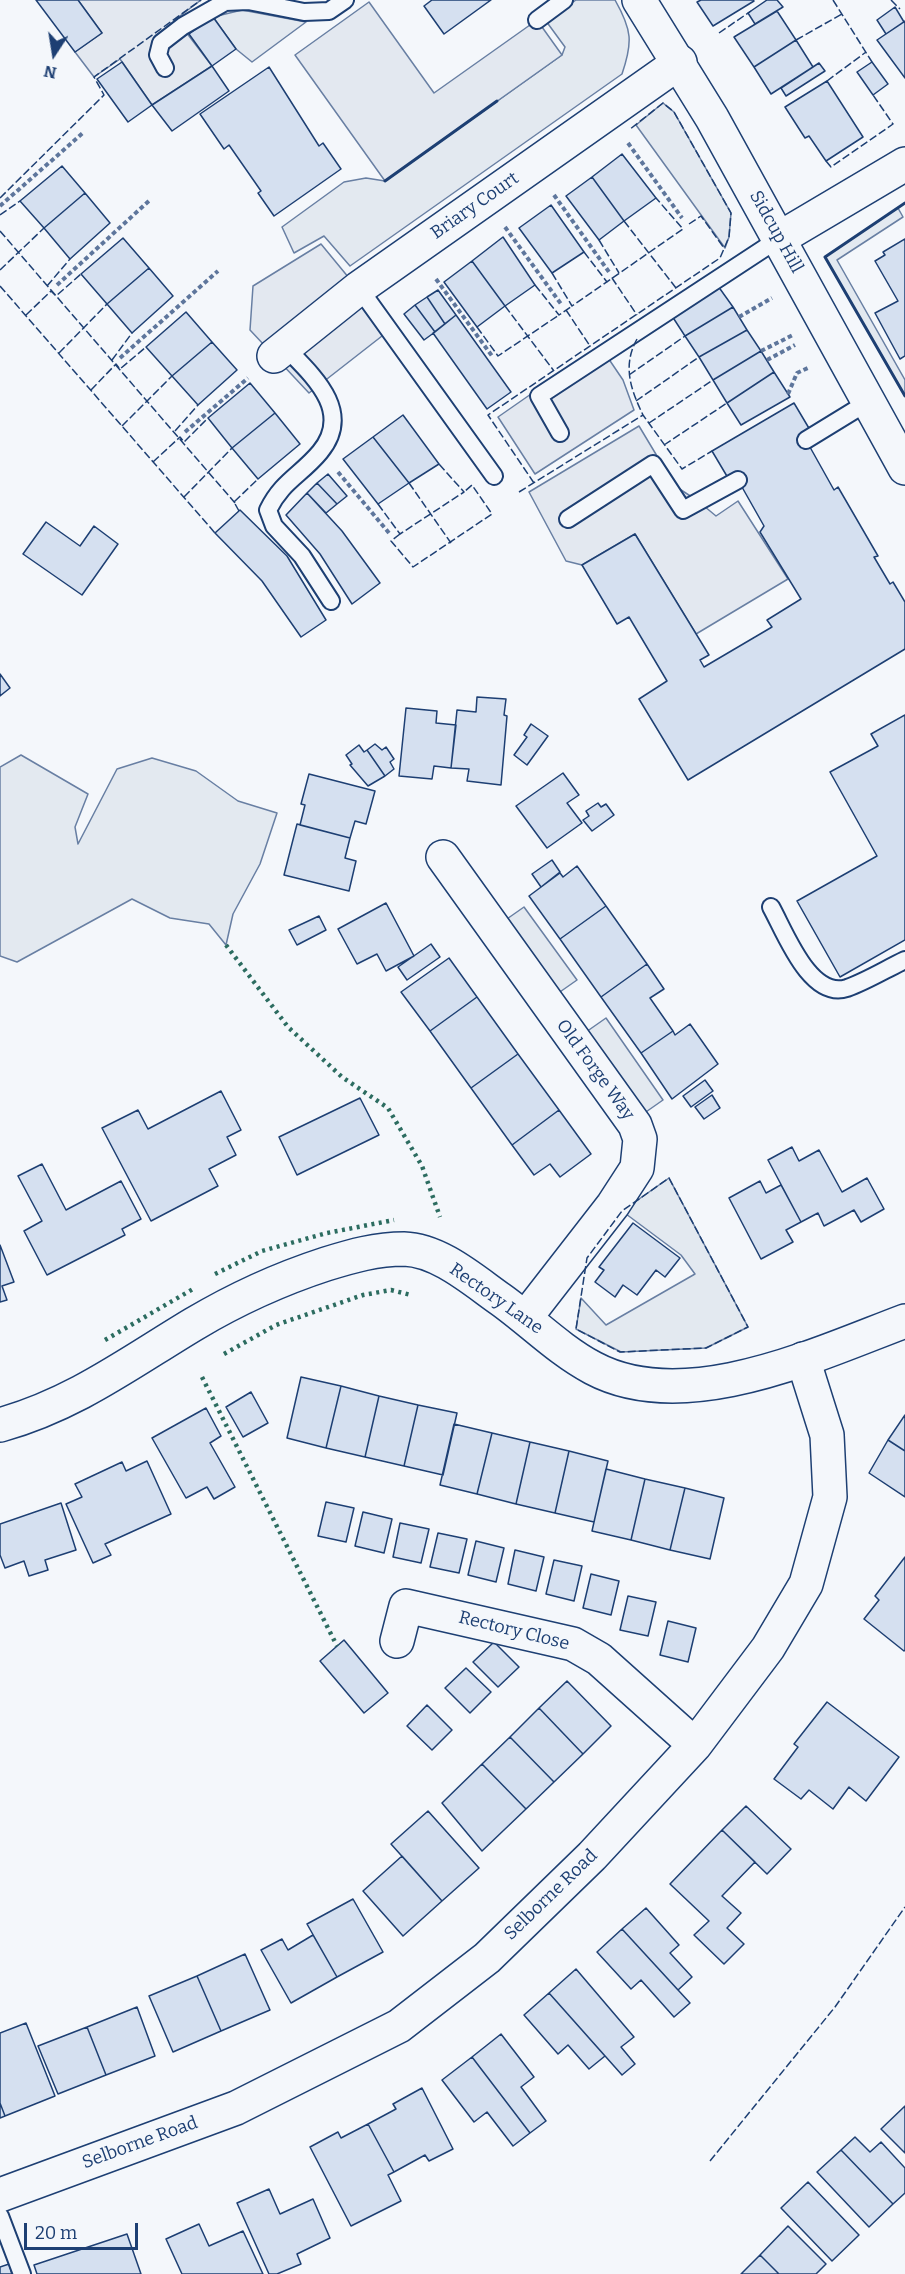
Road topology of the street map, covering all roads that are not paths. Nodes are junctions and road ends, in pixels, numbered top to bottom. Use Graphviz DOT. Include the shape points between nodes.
graph roads {
  1 [pos="345,0"];
  2 [pos="564,0"];
  3 [pos="639,0"];
  4 [pos="537,20"];
  5 [pos="680,62"];
  6 [pos="165,68"];
  7 [pos="905,164"];
  8 [pos="780,238"];
  9 [pos="359,288"];
  10 [pos="279,351"];
  11 [pos="868,402"];
  12 [pos="560,433"];
  13 [pos="806,440"];
  14 [pos="905,468"];
  15 [pos="494,476"];
  16 [pos="738,480"];
  17 [pos="568,519"];
  18 [pos="331,601"];
  19 [pos="443,857"];
  20 [pos="771,907"];
  21 [pos="905,960"];
  22 [pos="526,1317"];
  23 [pos="905,1321"];
  24 [pos="803,1359"];
  25 [pos="0,1425"];
  26 [pos="397,1641"];
  27 [pos="695,1745"];
  28 [pos="0,2195"];
  29 [pos="0,2217"];
  30 [pos="22,2274"];
  1 -- 6 [label="lane" via="329,11 304,12 248,1 225,2 161,43 158,56"];
  2 -- 4 [label="lane"];
  3 -- 5 [label="street, Sidcup Hill"];
  5 -- 8 [label="street, Sidcup Hill"];
  5 -- 9 [label="street, Briary Court"];
  7 -- 8 [label="street"];
  8 -- 11 [label="street, Sidcup Hill"];
  8 -- 12 [label="lane" via="539,396"];
  9 -- 10 [label="street, Briary Court"];
  9 -- 15 [label="lane"];
  10 -- 18 [label="lane" via="321,384 331,405 331,431 321,451 277,492 268,510 274,526 302,556"];
  11 -- 13 [label="lane"];
  11 -- 14 [label="street, Sidcup Hill"];
  16 -- 17 [label="lane" via="683,510 653,464"];
  19 -- 22 [label="street, Old Forge Way" via="635,1125 640,1139 637,1168"];
  20 -- 21 [label="lane" via="809,975 826,987 845,989"];
  22 -- 24 [label="street, Rectory Lane" via="592,1368 643,1382 705,1384 739,1379"];
  22 -- 25 [label="street, Rectory Lane" via="433,1257 407,1249 366,1251 282,1278 196,1322 78,1396"];
  23 -- 24 [label="street, Rectory Lane"];
  24 -- 27 [label="street, Selborne Road" via="827,1435 830,1497 806,1584 768,1648"];
  26 -- 27 [label="street, Rectory Close" via="406,1606 573,1644 599,1659"];
  27 -- 28 [label="street, Selborne Road" via="592,1856 495,1950 399,2026 236,2108"];
  29 -- 30 [label="lane"];
}
